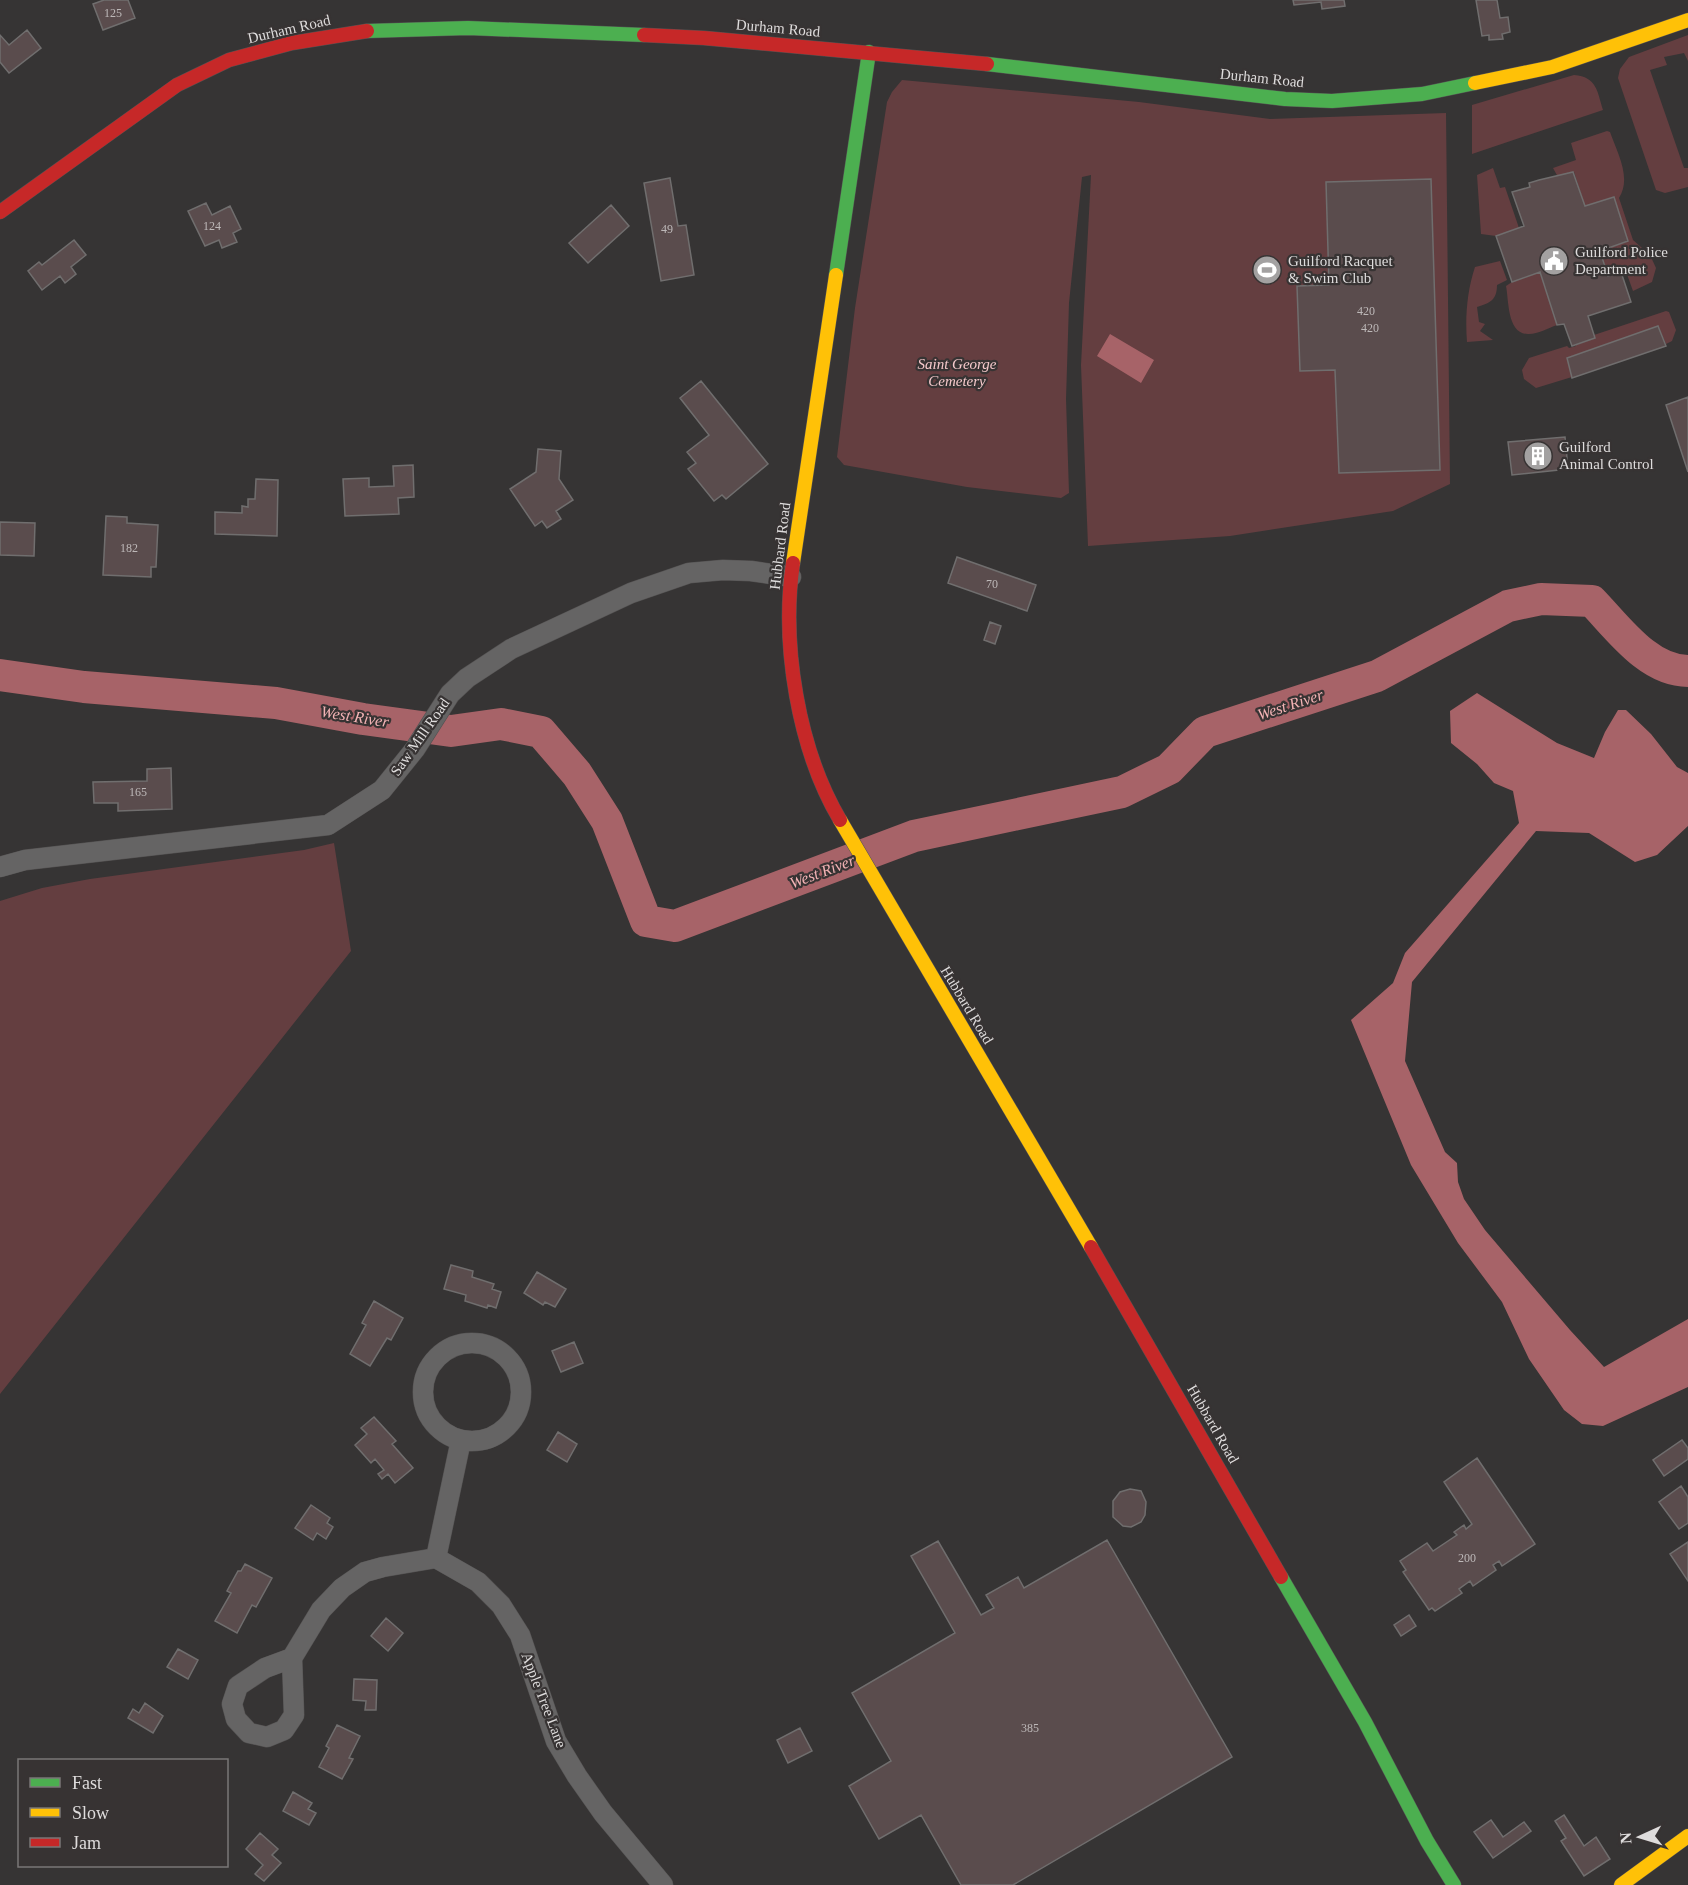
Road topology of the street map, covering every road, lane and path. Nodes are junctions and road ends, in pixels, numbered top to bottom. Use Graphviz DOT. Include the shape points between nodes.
graph roads {
  1 [pos="1688,20"];
  2 [pos="869,52"];
  3 [pos="0,212"];
  4 [pos="790,577"];
  5 [pos="0,867"];
  6 [pos="461,1440"];
  7 [pos="436,1558"];
  8 [pos="292,1658"];
  9 [pos="1688,1836"];
  10 [pos="663,1885"];
  11 [pos="1454,1885"];
  12 [pos="1621,1885"];
  1 -- 2 [label="street, Durham Road" via="1552,67 1422,94 1332,101"];
  2 -- 3 [label="street, Durham Road" via="704,38 468,28 358,31 292,42 229,60 177,85"];
  2 -- 4 [label="street, Hubbard Road"];
  4 -- 5 [label="street, Saw Mill Road" via="720,570 689,573 587,613 495,658 450,694 382,790 328,825 25,860"];
  4 -- 11 [label="street, Hubbard Road" via="793,674 816,769 833,808 1144,1337"];
  6 -- 6 [label="street" via="479,1441 500,1433 516,1415 521,1395 519,1375 508,1358 489,1345 467,1342 449,1348 434,1359 424,1379 423,1399 429,1416 447,1435"];
  6 -- 7 [label="street"];
  7 -- 8 [label="street" via="365,1572 321,1610"];
  7 -- 10 [label="street, Apple Tree Lane" via="478,1582 501,1605 520,1635 556,1741 603,1813"];
  9 -- 12 [label="street"];
}
